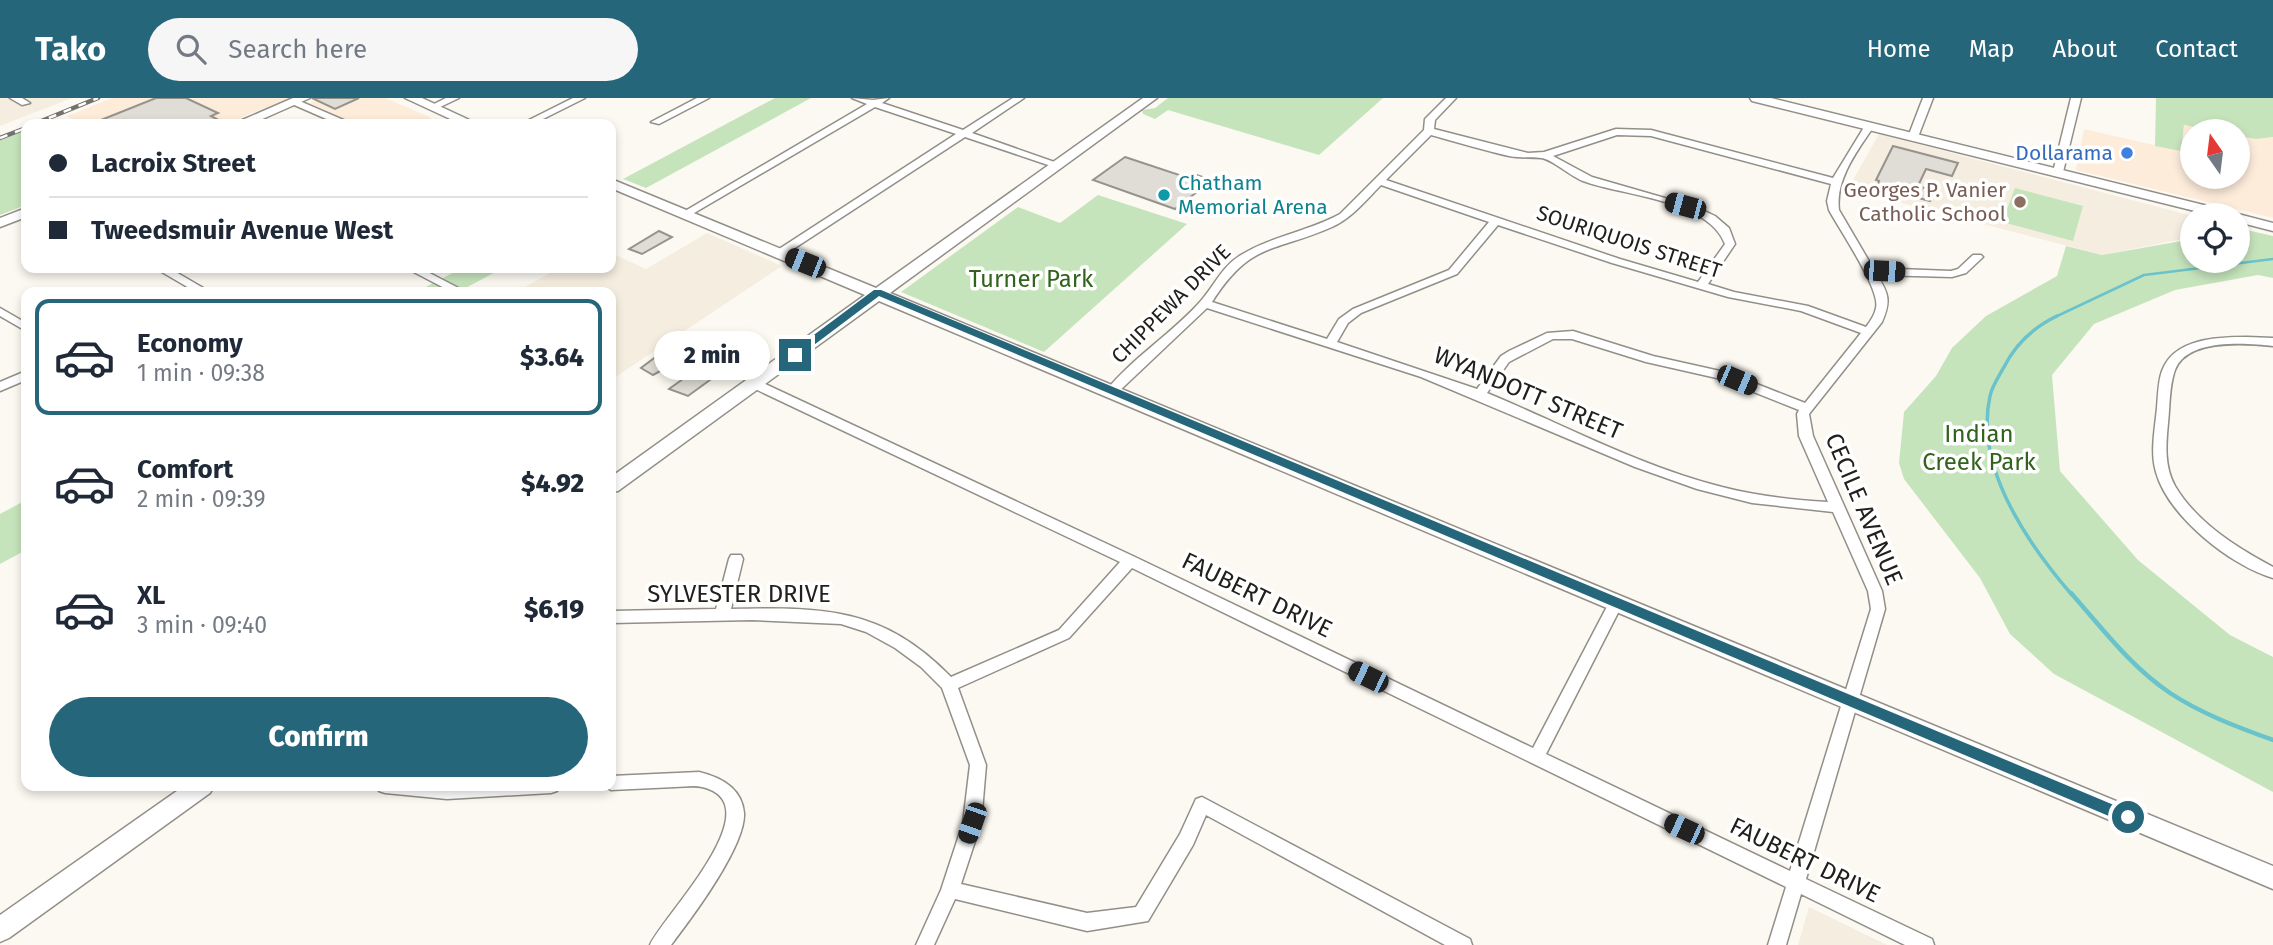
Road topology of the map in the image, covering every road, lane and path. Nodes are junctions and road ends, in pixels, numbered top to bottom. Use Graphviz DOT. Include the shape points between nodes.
graph roads {
  1 [pos="15,98"];
  2 [pos="411,98"];
  3 [pos="454,98"];
  4 [pos="580,98"];
  5 [pos="704,98"];
  6 [pos="858,98"];
  7 [pos="1019,98"];
  8 [pos="1151,98"];
  9 [pos="1451,98"];
  10 [pos="1756,98"];
  11 [pos="1928,98"];
  12 [pos="2076,98"];
  13 [pos="300,100"];
  14 [pos="879,101"];
  15 [pos="25,103"];
  16 [pos="433,107"];
  17 [pos="252,119"];
  18 [pos="336,119"];
  19 [pos="460,119"];
  20 [pos="536,119"];
  21 [pos="656,122"];
  22 [pos="1868,126"];
  23 [pos="1429,131"];
  24 [pos="963,134"];
  25 [pos="1913,137"];
  26 [pos="1545,155"];
  27 [pos="1058,165"];
  28 [pos="2058,172"];
  29 [pos="1379,181"];
  30 [pos="1837,182"];
  31 [pos="616,185"];
  32 [pos="2180,203"];
  33 [pos="21,214"];
  34 [pos="685,214"];
  35 [pos="1496,220"];
  36 [pos="2250,221"];
  37 [pos="0,223"];
  38 [pos="2273,227"];
  39 [pos="780,253"];
  40 [pos="1977,257"];
  41 [pos="1870,271"];
  42 [pos="170,273"];
  43 [pos="422,273"];
  44 [pos="1702,286"];
  45 [pos="195,287"];
  46 [pos="450,287"];
  47 [pos="878,292"];
  48 [pos="1205,304"];
  49 [pos="0,311"];
  50 [pos="21,325"];
  51 [pos="1869,332"];
  52 [pos="1331,342"];
  53 [pos="2273,342"];
  54 [pos="21,377"];
  55 [pos="755,384"];
  56 [pos="0,387"];
  57 [pos="1111,392"];
  58 [pos="1479,395"];
  59 [pos="1807,409"];
  60 [pos="616,482"];
  61 [pos="1838,507"];
  62 [pos="736,559"];
  63 [pos="1130,561"];
  64 [pos="2273,573"];
  65 [pos="1616,603"];
  66 [pos="722,614"];
  67 [pos="616,617"];
  68 [pos="949,685"];
  69 [pos="1851,702"];
  70 [pos="1536,758"];
  71 [pos="616,783"];
  72 [pos="195,791"];
  73 [pos="2273,878"];
  74 [pos="1797,883"];
  75 [pos="950,890"];
  76 [pos="0,930"];
  77 [pos="659,945"];
  78 [pos="925,945"];
  79 [pos="1463,945"];
  80 [pos="1777,945"];
  81 [pos="1925,945"];
  1 -- 15 [label="street"];
  2 -- 16 [label="street"];
  3 -- 16 [label="street"];
  4 -- 20 [label="street"];
  5 -- 21 [label="street"];
  6 -- 14 [label="street"];
  7 -- 24 [label="street"];
  8 -- 27 [label="street"];
  9 -- 23 [label="street, CHIPPEWA DRIVE" via="1430,119"];
  10 -- 22 [label="street"];
  11 -- 25 [label="street"];
  12 -- 28 [label="street"];
  13 -- 17 [label="street"];
  13 -- 18 [label="street"];
  14 -- 24 [label="street"];
  14 -- 34 [label="street"];
  16 -- 19 [label="street"];
  22 -- 25 [label="street"];
  22 -- 30 [label="street, CECILE AVENUE"];
  23 -- 26 [label="street" via="1509,153"];
  23 -- 29 [label="street, CHIPPEWA DRIVE"];
  24 -- 27 [label="street"];
  24 -- 39 [label="street"];
  25 -- 28 [label="street"];
  26 -- 30 [label="street" via="1607,134 1642,132"];
  26 -- 44 [label="street" via="1586,178 1685,206 1720,223 1730,243"];
  27 -- 47 [label="street"];
  28 -- 32 [label="street"];
  29 -- 35 [label="street, SOURIQUOIS STREET"];
  29 -- 48 [label="street, CHIPPEWA DRIVE" via="1337,221 1241,259"];
  30 -- 41 [label="street, CECILE AVENUE" via="1834,210"];
  31 -- 34 [label="street"];
  33 -- 37 [label="street"];
  34 -- 39 [label="street"];
  35 -- 44 [label="street, SOURIQUOIS STREET"];
  35 -- 52 [label="street" via="1452,272 1357,311 1343,321"];
  36 -- 38 [label="street"];
  39 -- 47 [label="street"];
  40 -- 41 [label="street" via="1952,274"];
  41 -- 51 [label="street, CECILE AVENUE" via="1883,306"];
  42 -- 45 [label="street"];
  43 -- 46 [label="street"];
  44 -- 51 [label="street, SOURIQUOIS STREET" via="1804,307"];
  47 -- 55 [label="street"];
  47 -- 57 [label="street"];
  48 -- 52 [label="street, WYANDOTT STREET"];
  48 -- 57 [label="street, CHIPPEWA DRIVE"];
  49 -- 50 [label="street"];
  51 -- 59 [label="street, CECILE AVENUE"];
  52 -- 58 [label="street, WYANDOTT STREET"];
  53 -- 64 [label="street" via="2223,341 2179,355 2168,370 2158,458 2164,479 2184,508 2225,544"];
  54 -- 56 [label="street"];
  55 -- 60 [label="street"];
  55 -- 63 [label="street, FAUBERT DRIVE"];
  57 -- 65 [label="street"];
  58 -- 59 [label="street" via="1505,359 1542,340 1573,335 1725,376"];
  58 -- 61 [label="street, WYANDOTT STREET" via="1601,449 1702,486 1765,500"];
  59 -- 61 [label="street, CECILE AVENUE" via="1803,428"];
  61 -- 69 [label="street, CECILE AVENUE" via="1878,600"];
  62 -- 66 [label="street"];
  63 -- 68 [label="street" via="1064,634"];
  63 -- 70 [label="street, FAUBERT DRIVE"];
  65 -- 69 [label="street"];
  65 -- 70 [label="street"];
  66 -- 67 [label="street, SYLVESTER DRIVE"];
  66 -- 68 [label="street, SYLVESTER DRIVE" via="841,618 907,647"];
  68 -- 75 [label="street, SYLVESTER DRIVE" via="978,765 972,823"];
  69 -- 73 [label="street"];
  69 -- 74 [label="street, CECILE AVENUE"];
  70 -- 74 [label="street, FAUBERT DRIVE"];
  71 -- 77 [label="street" via="709,781 726,791 734,808 731,832 720,853"];
  72 -- 76 [label="street"];
  74 -- 80 [label="street, CECILE AVENUE"];
  74 -- 81 [label="street, FAUBERT DRIVE"];
  75 -- 78 [label="street, SYLVESTER DRIVE"];
  75 -- 79 [label="street" via="1087,922 1141,915 1187,839 1202,804"];
}
